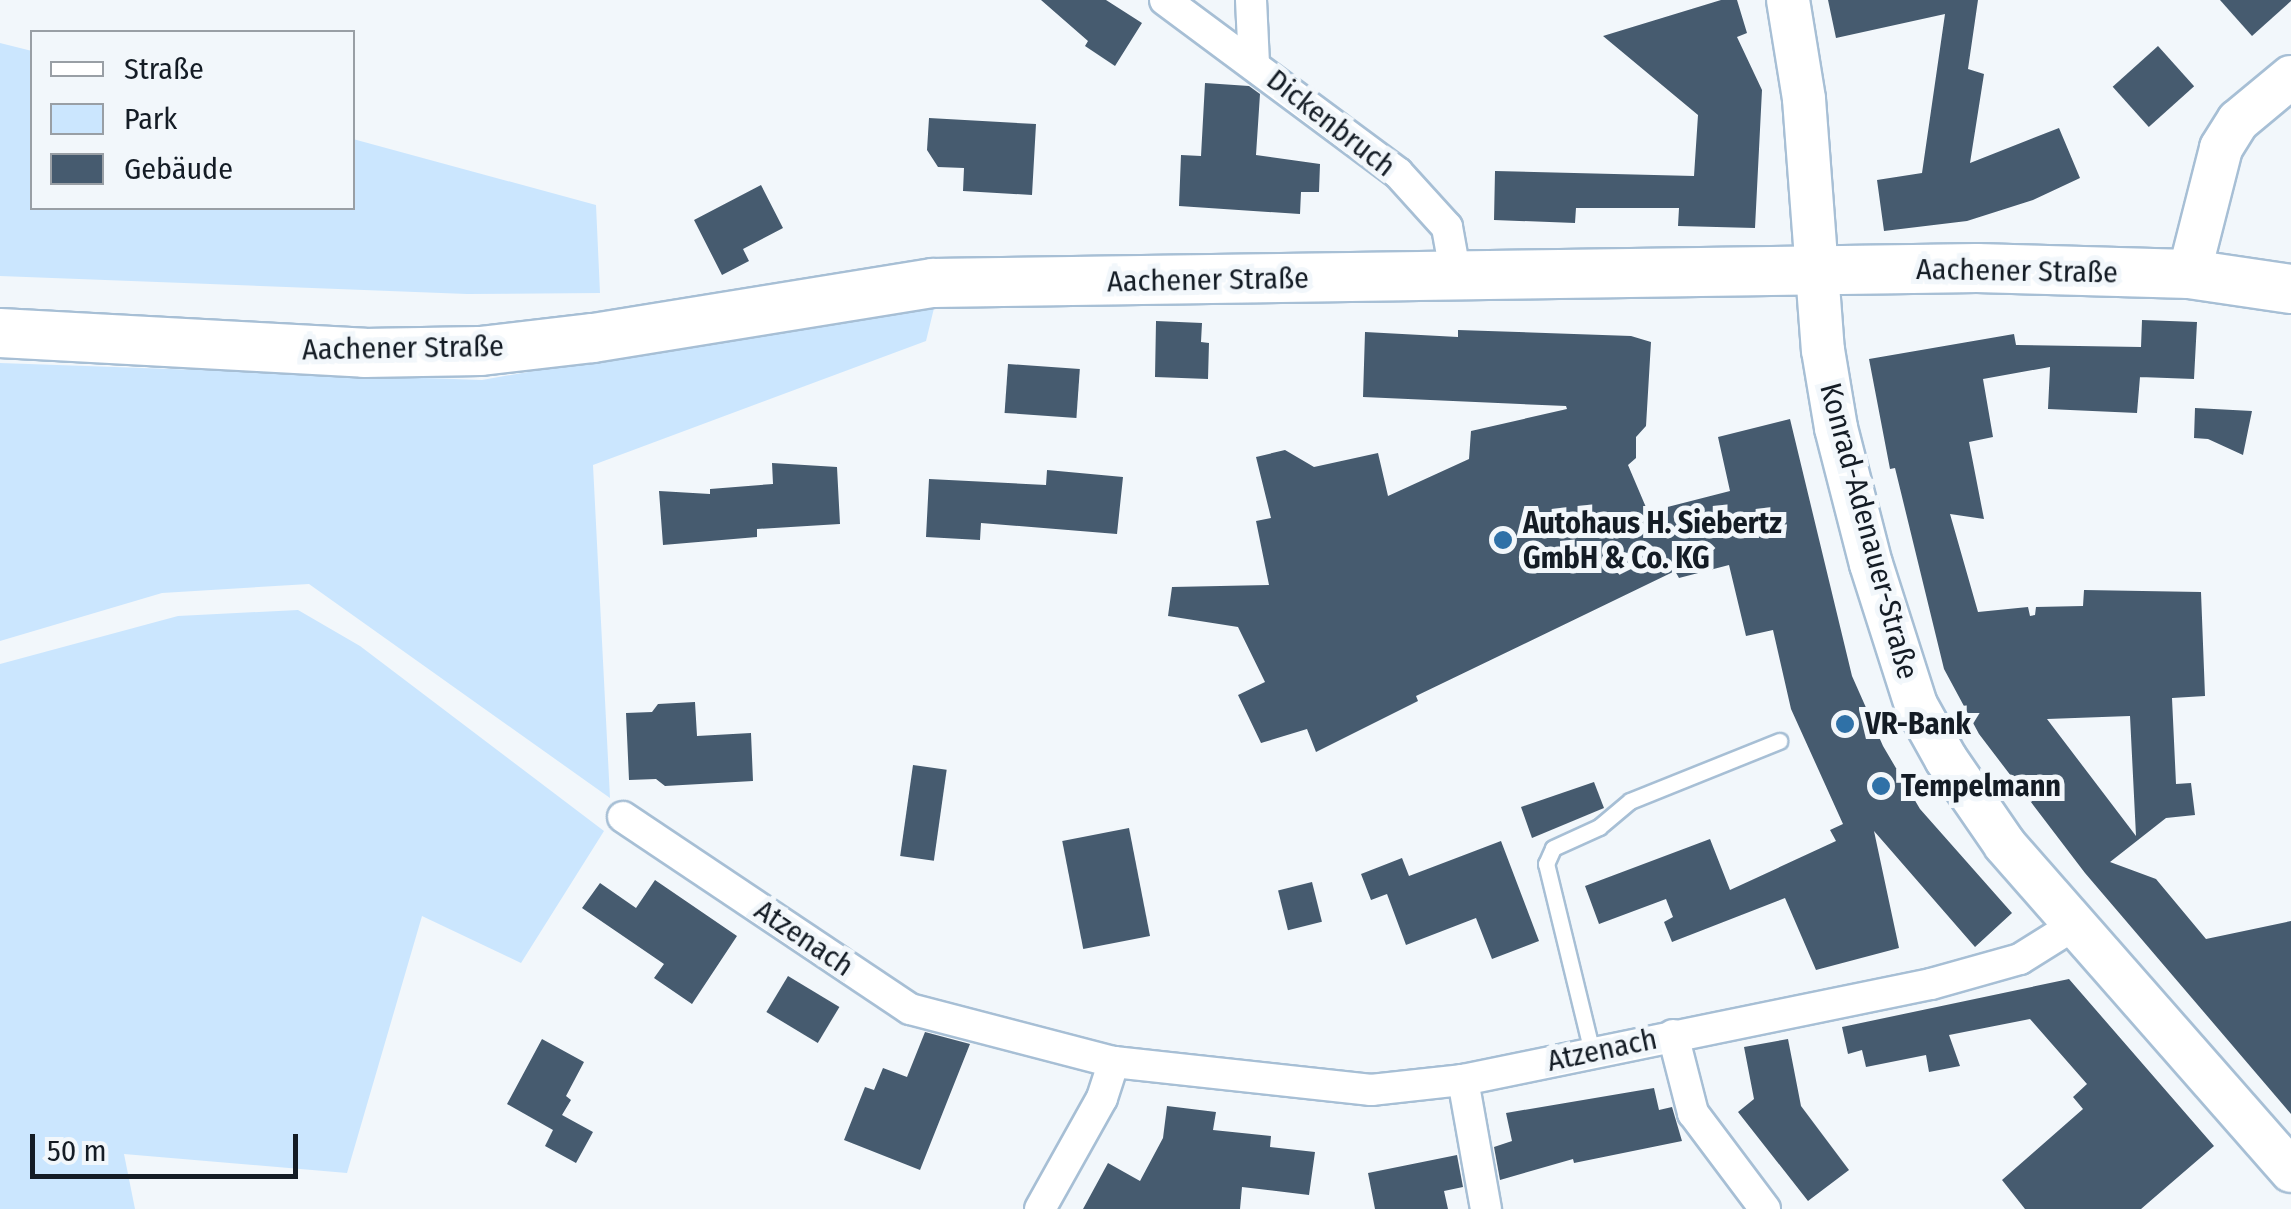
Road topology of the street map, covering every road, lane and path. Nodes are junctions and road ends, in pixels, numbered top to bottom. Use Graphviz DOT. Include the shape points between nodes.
graph roads {
  1 [pos="1165,0"];
  2 [pos="1251,0"];
  3 [pos="1788,0"];
  4 [pos="1254,63"];
  5 [pos="2291,76"];
  6 [pos="1819,272"];
  7 [pos="2189,274"];
  8 [pos="1456,277"];
  9 [pos="2291,289"];
  10 [pos="0,333"];
  11 [pos="1780,741"];
  12 [pos="623,816"];
  13 [pos="2076,924"];
  14 [pos="1673,1035"];
  15 [pos="1592,1052"];
  16 [pos="1114,1062"];
  17 [pos="1463,1080"];
  18 [pos="2291,1170"];
  19 [pos="1040,1209"];
  20 [pos="1486,1209"];
  21 [pos="1766,1209"];
  1 -- 4 [label="street, Dickenbruch"];
  2 -- 4 [label="street"];
  3 -- 6 [label="street, Konrad-Adenauer-Straße"];
  4 -- 8 [label="street, Dickenbruch" via="1398,173 1447,227"];
  5 -- 7 [label="street" via="2238,121 2221,148"];
  6 -- 7 [label="main road, Aachener Straße" via="2008,268"];
  6 -- 8 [label="main road, Aachener Straße"];
  6 -- 13 [label="street, Konrad-Adenauer-Straße" via="1836,428 1916,705 1976,806"];
  7 -- 9 [label="main road, Aachener Straße"];
  8 -- 10 [label="main road, Aachener Straße" via="933,283 480,351 308,351"];
  11 -- 15 [label="lane" via="1630,801 1599,827 1553,848 1546,864"];
  12 -- 16 [label="street, Atzenach" via="910,1009"];
  13 -- 14 [label="street, Atzenach" via="2020,959 1931,984"];
  13 -- 18 [label="street, Konrad-Adenauer-Straße"];
  14 -- 15 [label="street, Atzenach"];
  14 -- 21 [label="street" via="1693,1113"];
  15 -- 17 [label="street, Atzenach"];
  16 -- 17 [label="street, Atzenach" via="1371,1090"];
  16 -- 19 [label="street" via="1102,1098"];
  17 -- 20 [label="street"];
}
